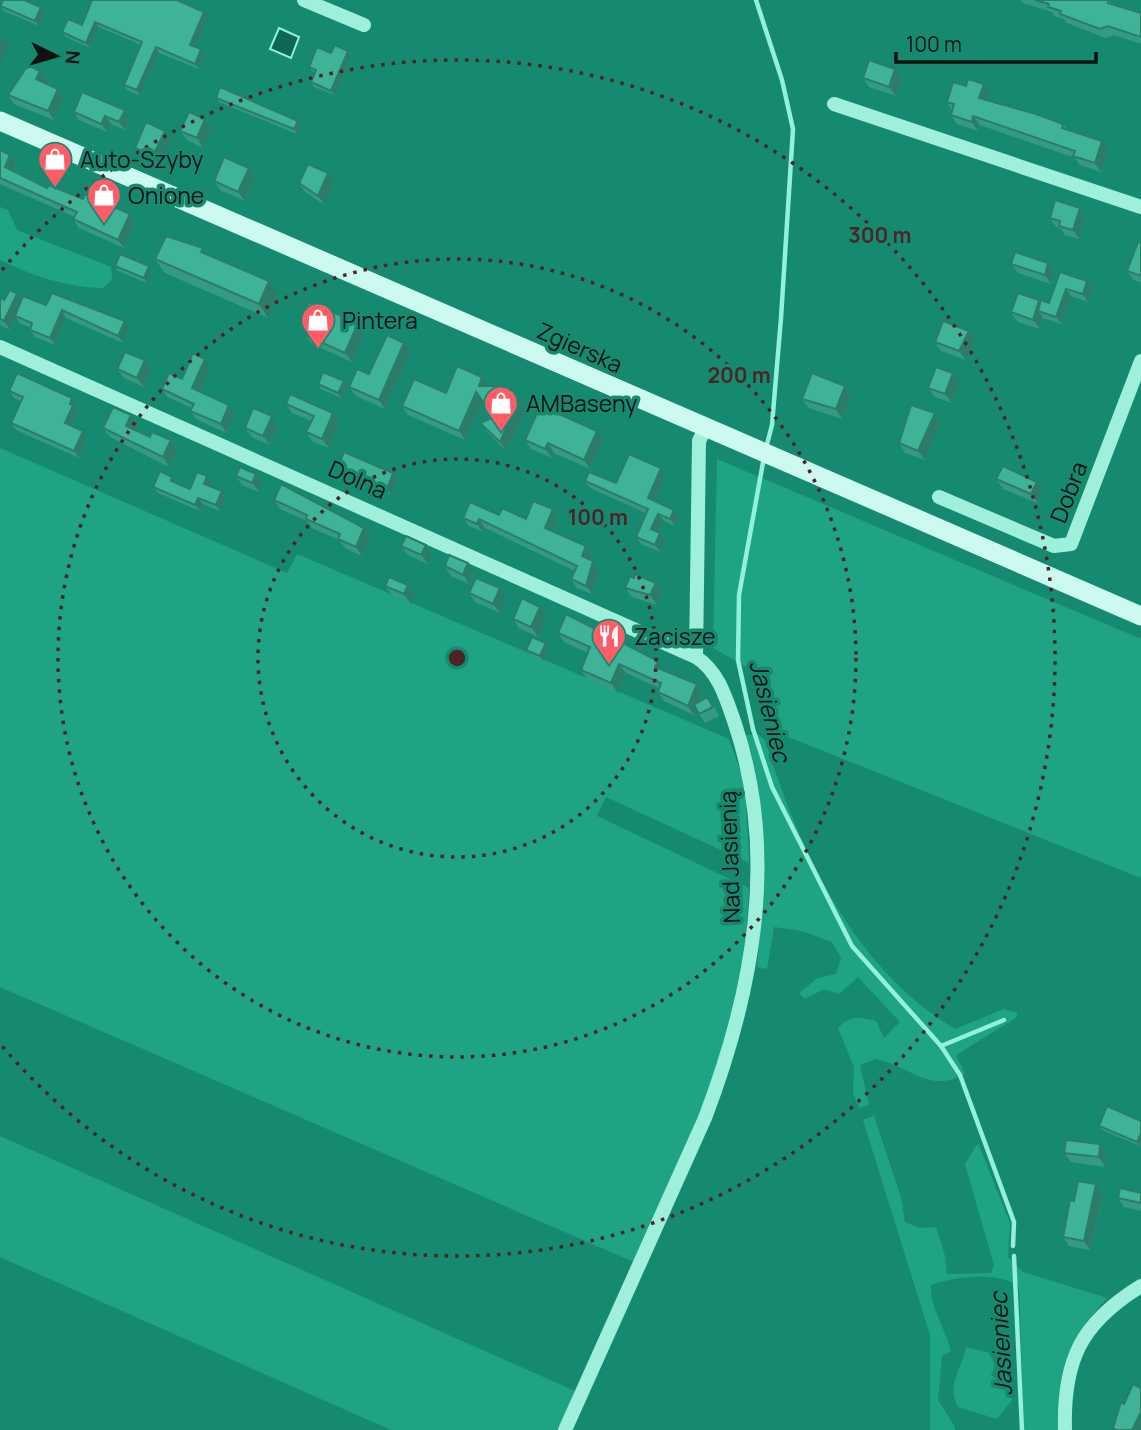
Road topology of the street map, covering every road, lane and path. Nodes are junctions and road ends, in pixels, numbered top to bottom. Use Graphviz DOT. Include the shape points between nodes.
graph roads {
  1 [pos="304,0"];
  2 [pos="364,25"];
  3 [pos="834,104"];
  4 [pos="0,121"];
  5 [pos="1141,207"];
  6 [pos="0,347"];
  7 [pos="1141,361"];
  8 [pos="1137,384"];
  9 [pos="705,429"];
  10 [pos="939,496"];
  11 [pos="1141,617"];
  12 [pos="696,657"];
  13 [pos="1141,1286"];
  14 [pos="565,1430"];
  15 [pos="1065,1430"];
  1 -- 2 [label="street"];
  3 -- 5 [label="street"];
  4 -- 9 [label="main road, Zgierska"];
  6 -- 12 [label="street, Dolna"];
  7 -- 8 [label="street, Dobra"];
  8 -- 10 [label="street, Dobra" via="1071,544 1054,546"];
  9 -- 11 [label="main road, Zgierska"];
  9 -- 12 [label="street" via="699,441"];
  12 -- 14 [label="street, Nad Jasienią" via="718,678 750,784 757,906 750,972 705,1118"];
  13 -- 15 [label="street" via="1102,1312 1086,1334 1066,1386"];
}
